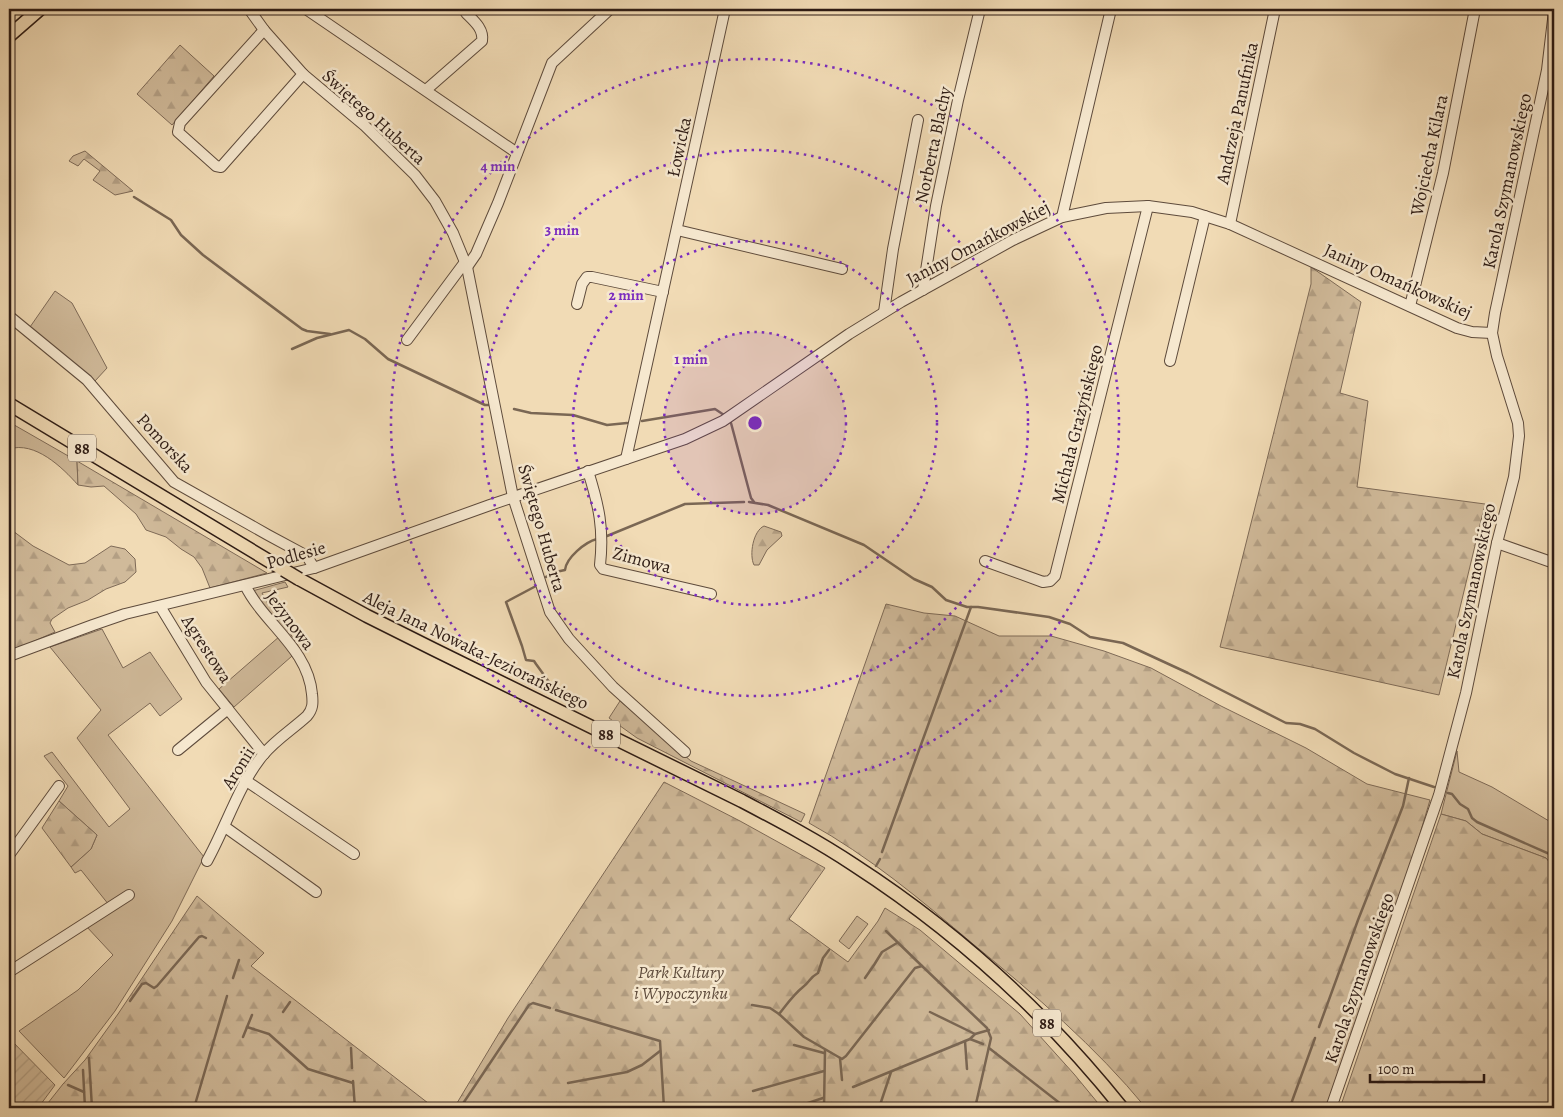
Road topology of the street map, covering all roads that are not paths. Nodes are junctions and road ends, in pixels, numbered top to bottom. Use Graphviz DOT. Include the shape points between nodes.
graph roads {
  1 [pos="40,9"];
  2 [pos="249,9"];
  3 [pos="306,9"];
  4 [pos="610,9"];
  5 [pos="725,9"];
  6 [pos="980,9"];
  7 [pos="1111,9"];
  8 [pos="1275,9"];
  9 [pos="1475,9"];
  10 [pos="1554,11"];
  11 [pos="466,13"];
  12 [pos="264,30"];
  13 [pos="9,36"];
  14 [pos="1551,70"];
  15 [pos="303,74"];
  16 [pos="426,90"];
  17 [pos="918,120"];
  18 [pos="518,153"];
  19 [pos="1148,206"];
  20 [pos="1205,216"];
  21 [pos="1062,217"];
  22 [pos="1230,224"];
  23 [pos="677,230"];
  24 [pos="466,265"];
  25 [pos="842,269"];
  26 [pos="923,290"];
  27 [pos="663,292"];
  28 [pos="577,304"];
  29 [pos="1410,306"];
  30 [pos="884,312"];
  31 [pos="9,316"];
  32 [pos="1492,333"];
  33 [pos="407,340"];
  34 [pos="1170,360"];
  35 [pos="9,404"];
  36 [pos="626,459"];
  37 [pos="588,471"];
  38 [pos="512,497"];
  39 [pos="1497,543"];
  40 [pos="985,561"];
  41 [pos="1554,563"];
  42 [pos="314,568"];
  43 [pos="245,585"];
  44 [pos="711,594"];
  45 [pos="160,606"];
  46 [pos="9,656"];
  47 [pos="313,705"];
  48 [pos="228,709"];
  49 [pos="178,750"];
  50 [pos="685,752"];
  51 [pos="264,754"];
  52 [pos="245,780"];
  53 [pos="59,786"];
  54 [pos="225,827"];
  55 [pos="9,854"];
  56 [pos="354,854"];
  57 [pos="207,861"];
  58 [pos="316,892"];
  59 [pos="129,895"];
  60 [pos="9,972"];
  61 [pos="1122,1108"];
  62 [pos="1331,1108"];
  1 -- 13 [label="main road"];
  2 -- 12 [label="street, Świętego Huberta"];
  3 -- 16 [label="street"];
  4 -- 18 [label="street" via="552,62"];
  5 -- 23 [label="street, Łowicka"];
  6 -- 26 [label="street, Norberta Blachy" via="942,177"];
  7 -- 21 [label="street"];
  8 -- 22 [label="street, Andrzeja Panufnika"];
  9 -- 29 [label="street, Wojciecha Kilara" via="1443,173"];
  10 -- 14 [label="street, Karola Szymanowskiego"];
  11 -- 16 [label="street" via="481,29 482,41"];
  12 -- 15 [label="street, Świętego Huberta"];
  12 -- 15 [label="street, Świętego Huberta" via="180,123 178,132 221,168"];
  14 -- 32 [label="street, Karola Szymanowskiego"];
  15 -- 24 [label="street, Świętego Huberta" via="365,126 415,175 435,201"];
  16 -- 18 [label="street"];
  17 -- 30 [label="street"];
  18 -- 24 [label="street" via="476,254"];
  19 -- 20 [label="street, Janiny Omańkowskiej"];
  19 -- 21 [label="street, Janiny Omańkowskiej" via="1106,208"];
  19 -- 40 [label="street, Michała Grażyńskiego" via="1056,576 1043,582"];
  20 -- 22 [label="street, Janiny Omańkowskiej"];
  20 -- 34 [label="street"];
  21 -- 26 [label="street, Janiny Omańkowskiej"];
  22 -- 29 [label="street, Janiny Omańkowskiej"];
  23 -- 25 [label="street"];
  23 -- 27 [label="street, Łowicka"];
  24 -- 33 [label="street"];
  24 -- 38 [label="street, Świętego Huberta"];
  26 -- 30 [label="street, Janiny Omańkowskiej"];
  27 -- 28 [label="street" via="592,276 582,284"];
  27 -- 36 [label="street, Łowicka"];
  29 -- 32 [label="street, Janiny Omańkowskiej" via="1457,328"];
  30 -- 36 [label="street, Janiny Omańkowskiej" via="723,421"];
  31 -- 42 [label="street, Pomorska" via="87,380 174,482 307,556"];
  32 -- 39 [label="street, Karola Szymanowskiego" via="1519,436 1514,477"];
  35 -- 61 [label="main road, Aleja Jana Nowaka-Jeziorańskiego / 88, bridge" via="284,570 392,628 742,801 853,864 935,923 1010,987 1096,1075"];
  36 -- 37 [label="street, Janiny Omańkowskiej"];
  37 -- 38 [label="street, Podlesie"];
  37 -- 44 [label="street, Zimowa" via="603,536 600,565 603,569"];
  38 -- 42 [label="street, Podlesie"];
  38 -- 50 [label="street, Świętego Huberta" via="550,612 559,627 613,687"];
  39 -- 41 [label="street"];
  39 -- 62 [label="street, Karola Szymanowskiego" via="1469,678 1439,795"];
  42 -- 43 [label="street, Podlesie"];
  43 -- 45 [label="street, Podlesie"];
  43 -- 47 [label="street, Jeżynowa" via="298,656 311,686"];
  45 -- 46 [label="street, Podlesie" via="93,625"];
  45 -- 48 [label="street, Agrestowa" via="206,682"];
  47 -- 51 [label="street, Aronii" via="312,711"];
  48 -- 49 [label="street, Agrestowa"];
  48 -- 51 [label="street, Agrestowa"];
  51 -- 52 [label="street, Aronii"];
  52 -- 54 [label="street, Aronii"];
  52 -- 56 [label="street"];
  53 -- 55 [label="street"];
  54 -- 57 [label="street, Aronii"];
  54 -- 58 [label="street"];
  59 -- 60 [label="street"];
}
